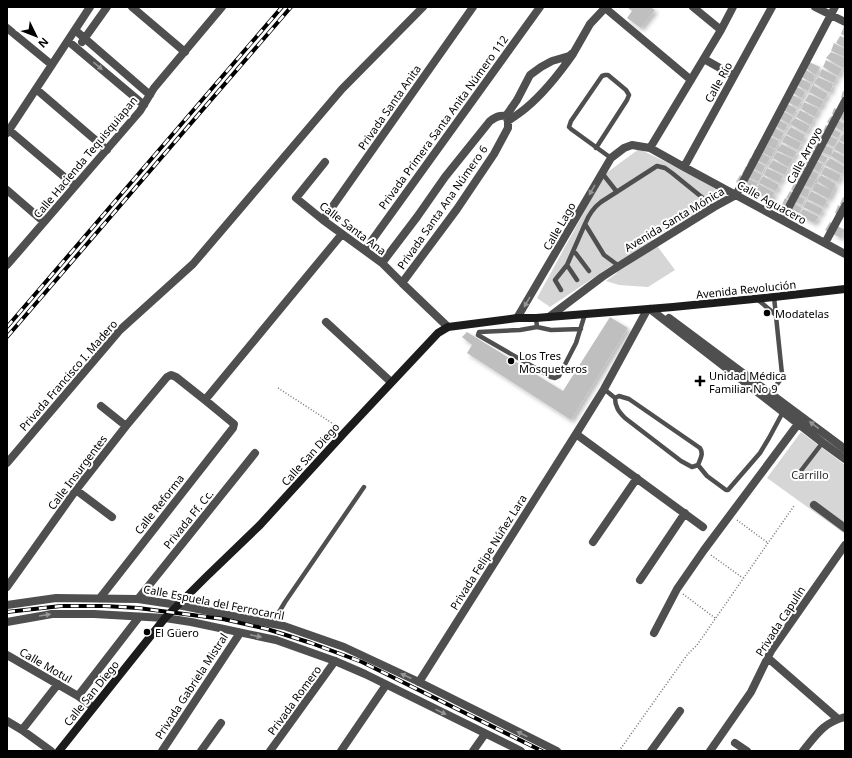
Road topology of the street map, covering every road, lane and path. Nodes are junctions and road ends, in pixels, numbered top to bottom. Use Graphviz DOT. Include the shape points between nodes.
graph roads {
  1 [pos="90,7"];
  2 [pos="107,7"];
  3 [pos="132,7"];
  4 [pos="423,7"];
  5 [pos="473,7"];
  6 [pos="540,7"];
  7 [pos="693,7"];
  8 [pos="733,7"];
  9 [pos="772,7"];
  10 [pos="815,7"];
  11 [pos="836,7"];
  12 [pos="221,8"];
  13 [pos="605,8"];
  14 [pos="831,15"];
  15 [pos="845,22"];
  16 [pos="7,28"];
  17 [pos="75,30"];
  18 [pos="721,30"];
  19 [pos="85,38"];
  20 [pos="68,41"];
  21 [pos="78,49"];
  22 [pos="185,52"];
  23 [pos="572,54"];
  24 [pos="704,59"];
  25 [pos="52,65"];
  26 [pos="734,76"];
  27 [pos="691,80"];
  28 [pos="36,89"];
  29 [pos="150,95"];
  30 [pos="845,101"];
  31 [pos="144,105"];
  32 [pos="507,119"];
  33 [pos="8,131"];
  34 [pos="596,148"];
  35 [pos="624,148"];
  36 [pos="650,148"];
  37 [pos="107,150"];
  38 [pos="611,158"];
  39 [pos="325,162"];
  40 [pos="684,167"];
  41 [pos="602,174"];
  42 [pos="75,186"];
  43 [pos="7,190"];
  44 [pos="617,192"];
  45 [pos="736,195"];
  46 [pos="845,206"];
  47 [pos="714,207"];
  48 [pos="323,220"];
  49 [pos="782,220"];
  50 [pos="44,222"];
  51 [pos="586,224"];
  52 [pos="342,234"];
  53 [pos="825,244"];
  54 [pos="365,250"];
  55 [pos="574,251"];
  56 [pos="845,254"];
  57 [pos="8,261"];
  58 [pos="382,263"];
  59 [pos="567,264"];
  60 [pos="619,266"];
  61 [pos="589,271"];
  62 [pos="577,280"];
  63 [pos="402,283"];
  64 [pos="845,289"];
  65 [pos="561,290"];
  66 [pos="774,297"];
  67 [pos="757,299"];
  68 [pos="651,309"];
  69 [pos="585,314"];
  70 [pos="776,315"];
  71 [pos="549,317"];
  72 [pos="517,318"];
  73 [pos="326,322"];
  74 [pos="536,322"];
  75 [pos="448,327"];
  76 [pos="581,329"];
  77 [pos="391,382"];
  78 [pos="278,388"];
  79 [pos="604,389"];
  80 [pos="770,393"];
  81 [pos="615,398"];
  82 [pos="206,400"];
  83 [pos="101,406"];
  84 [pos="782,412"];
  85 [pos="798,424"];
  86 [pos="126,426"];
  87 [pos="345,432"];
  88 [pos="576,434"];
  89 [pos="825,440"];
  90 [pos="845,449"];
  91 [pos="255,453"];
  92 [pos="845,459"];
  93 [pos="7,463"];
  94 [pos="698,465"];
  95 [pos="800,472"];
  96 [pos="637,478"];
  97 [pos="364,487"];
  98 [pos="76,490"];
  99 [pos="814,505"];
  100 [pos="794,506"];
  101 [pos="685,513"];
  102 [pos="731,515"];
  103 [pos="112,517"];
  104 [pos="703,527"];
  105 [pos="845,528"];
  106 [pos="593,542"];
  107 [pos="768,543"];
  108 [pos="845,545"];
  109 [pos="704,550"];
  110 [pos="744,578"];
  111 [pos="640,580"];
  112 [pos="7,587"];
  113 [pos="677,589"];
  114 [pos="100,598"];
  115 [pos="138,598"];
  116 [pos="7,605"];
  117 [pos="178,605"];
  118 [pos="139,617"];
  119 [pos="165,618"];
  120 [pos="716,618"];
  121 [pos="7,622"];
  122 [pos="272,624"];
  123 [pos="240,632"];
  124 [pos="654,633"];
  125 [pos="7,655"];
  126 [pos="768,658"];
  127 [pos="335,661"];
  128 [pos="419,682"];
  129 [pos="58,684"];
  130 [pos="386,685"];
  131 [pos="78,696"];
  132 [pos="93,707"];
  133 [pos="680,711"];
  134 [pos="841,718"];
  135 [pos="7,721"];
  136 [pos="220,723"];
  137 [pos="22,730"];
  138 [pos="485,734"];
  139 [pos="735,743"];
  140 [pos="52,751"];
  141 [pos="59,751"];
  142 [pos="162,751"];
  143 [pos="201,751"];
  144 [pos="270,751"];
  145 [pos="341,751"];
  146 [pos="473,751"];
  147 [pos="521,751"];
  148 [pos="557,751"];
  149 [pos="619,751"];
  150 [pos="651,751"];
  151 [pos="710,751"];
  152 [pos="747,751"];
  153 [pos="804,751"];
  1 -- 17 [label="street"];
  2 -- 19 [label="street"];
  3 -- 22 [label="street"];
  4 -- 93 [label="street, Privada Francisco I. Madero" via="342,89 193,264 120,330"];
  5 -- 48 [label="street, Privada Santa Anita"];
  6 -- 54 [label="street, Privada Primera Santa Anita Número 112"];
  7 -- 18 [label="street"];
  8 -- 18 [label="street"];
  9 -- 26 [label="street, Calle Río"];
  10 -- 14 [label="street"];
  11 -- 14 [label="street, Avenida Santa Mónica"];
  12 -- 22 [label="street, Calle Hacienda Tequisquiapan"];
  13 -- 23 [label="street" via="590,24"];
  13 -- 27 [label="street"];
  14 -- 15 [label="street"];
  14 -- 45 [label="street, Avenida Santa Mónica"];
  16 -- 25 [label="street"];
  17 -- 19 [label="street"];
  17 -- 20 [label="street"];
  18 -- 24 [label="street"];
  19 -- 21 [label="street"];
  19 -- 29 [label="street"];
  20 -- 21 [label="street"];
  20 -- 25 [label="street"];
  21 -- 31 [label="street, one-way"];
  22 -- 29 [label="street, Calle Hacienda Tequisquiapan"];
  23 -- 32 [label="street" via="547,88 526,108"];
  23 -- 32 [label="street, Privada Santa Ana Número 6" via="552,61 530,75"];
  24 -- 26 [label="street"];
  24 -- 27 [label="street"];
  25 -- 28 [label="street"];
  26 -- 40 [label="street, Calle Río"];
  27 -- 36 [label="street"];
  28 -- 33 [label="street"];
  28 -- 37 [label="street"];
  29 -- 31 [label="street, Calle Hacienda Tequisquiapan"];
  30 -- 49 [label="street, Calle Arroyo"];
  31 -- 37 [label="street, Calle Hacienda Tequisquiapan"];
  32 -- 58 [label="street" via="501,115 490,121"];
  32 -- 63 [label="street, Privada Santa Ana Número 6" via="508,128 494,154"];
  33 -- 42 [label="street"];
  34 -- 34 [label="lane" via="570,129 570,125 602,76 608,75 629,95"];
  34 -- 38 [label="lane"];
  35 -- 36 [label="street, Calle Aguacero" via="632,145"];
  35 -- 38 [label="street, Calle Lago"];
  36 -- 40 [label="street, Calle Aguacero"];
  37 -- 42 [label="street, Calle Hacienda Tequisquiapan"];
  38 -- 41 [label="street, Calle Lago"];
  39 -- 48 [label="street, Calle Santa Ana" via="296,198"];
  40 -- 45 [label="street, Calle Aguacero"];
  41 -- 44 [label="lane"];
  41 -- 72 [label="street, Calle Lago, one-way"];
  42 -- 50 [label="street, Calle Hacienda Tequisquiapan"];
  43 -- 50 [label="street"];
  44 -- 47 [label="lane" via="657,166 672,173"];
  44 -- 51 [label="lane" via="594,207"];
  45 -- 47 [label="street, Avenida Santa Mónica"];
  45 -- 49 [label="street, Calle Aguacero"];
  46 -- 53 [label="street"];
  47 -- 60 [label="street, Avenida Santa Mónica"];
  48 -- 52 [label="street, Calle Santa Ana"];
  49 -- 53 [label="street, Calle Aguacero"];
  50 -- 57 [label="street, Calle Hacienda Tequisquiapan"];
  51 -- 55 [label="lane"];
  51 -- 60 [label="lane" via="604,255"];
  52 -- 54 [label="street, Calle Santa Ana"];
  52 -- 82 [label="street"];
  53 -- 56 [label="street, Calle Aguacero"];
  54 -- 58 [label="street, Calle Santa Ana"];
  55 -- 59 [label="lane"];
  55 -- 61 [label="lane"];
  58 -- 63 [label="street, Calle Santa Ana"];
  59 -- 62 [label="lane"];
  59 -- 65 [label="lane" via="555,280"];
  60 -- 71 [label="street, Avenida Santa Mónica"];
  63 -- 75 [label="street, Calle Santa Ana"];
  64 -- 66 [label="main road, Avenida Revolución"];
  66 -- 67 [label="main road, Avenida Revolución"];
  66 -- 70 [label="lane"];
  67 -- 68 [label="main road, Avenida Revolución"];
  67 -- 70 [label="lane"];
  68 -- 69 [label="main road, Calle San Diego"];
  68 -- 79 [label="street, Privada Felipe Núñez Lara"];
  68 -- 80 [label="street"];
  68 -- 84 [label="street"];
  69 -- 71 [label="main road, Calle San Diego"];
  69 -- 76 [label="lane"];
  70 -- 80 [label="lane" via="782,374"];
  71 -- 74 [label="main road, Calle San Diego"];
  72 -- 74 [label="main road, Calle San Diego"];
  72 -- 75 [label="main road, Calle San Diego"];
  73 -- 77 [label="street"];
  74 -- 76 [label="lane" via="550,330"];
  74 -- 76 [label="lane" via="520,330 479,332 478,335 555,378 559,376"];
  75 -- 77 [label="main road, Calle San Diego" via="438,333"];
  77 -- 87 [label="main road, Calle San Diego"];
  78 -- 87 [label="path"];
  79 -- 81 [label="lane"];
  79 -- 88 [label="street, Privada Felipe Núñez Lara"];
  89 -- 80 [label="street, one-way"];
  81 -- 94 [label="lane" via="618,410 625,418 681,461 692,467"];
  81 -- 94 [label="lane" via="619,396 629,399 700,448 702,453"];
  82 -- 86 [label="street, Calle Insurgentes" via="171,375"];
  82 -- 114 [label="street, Calle Reforma" via="234,424 233,428"];
  83 -- 86 [label="street"];
  84 -- 85 [label="street"];
  84 -- 94 [label="lane" via="760,452 728,490 707,476"];
  85 -- 89 [label="street"];
  85 -- 102 [label="street"];
  86 -- 98 [label="street, Calle Insurgentes"];
  87 -- 117 [label="main road, Calle San Diego" via="260,525"];
  88 -- 96 [label="street"];
  88 -- 128 [label="street, Privada Felipe Núñez Lara"];
  89 -- 90 [label="street"];
  89 -- 92 [label="street"];
  89 -- 95 [label="lane"];
  91 -- 115 [label="street, Privada Ff. Cc."];
  96 -- 101 [label="street"];
  96 -- 106 [label="street"];
  97 -- 122 [label="lane"];
  98 -- 103 [label="street"];
  98 -- 112 [label="street, Calle Insurgentes"];
  99 -- 105 [label="street"];
  100 -- 107 [label="path"];
  101 -- 104 [label="street"];
  101 -- 111 [label="street"];
  102 -- 107 [label="path"];
  102 -- 109 [label="street"];
  107 -- 110 [label="path"];
  108 -- 126 [label="street, Privada Capulín"];
  109 -- 110 [label="path"];
  109 -- 113 [label="street"];
  110 -- 120 [label="path"];
  113 -- 120 [label="path"];
  113 -- 124 [label="street"];
  114 -- 115 [label="street, Calle Espuela del Ferrocarril"];
  114 -- 116 [label="street, Calle Espuela del Ferrocarril" via="56,598"];
  115 -- 117 [label="street, Calle Espuela del Ferrocarril"];
  117 -- 119 [label="main road, Calle San Diego"];
  117 -- 122 [label="street, Calle Espuela del Ferrocarril"];
  118 -- 119 [label="street"];
  121 -- 118 [label="street, one-way" via="52,614"];
  118 -- 131 [label="street"];
  119 -- 123 [label="street"];
  119 -- 132 [label="main road, Calle San Diego"];
  120 -- 149 [label="path"];
  128 -- 122 [label="street, Calle Espuela del Ferrocarril, one-way" via="344,647"];
  123 -- 127 [label="street, one-way" via="276,640"];
  123 -- 142 [label="street, Privada Gabriela Mistral"];
  125 -- 129 [label="street, Calle Motul"];
  126 -- 134 [label="street"];
  126 -- 151 [label="street, Privada Capulín" via="751,692"];
  127 -- 130 [label="street"];
  127 -- 144 [label="street, Privada Romero"];
  148 -- 128 [label="street, Calle Espuela del Ferrocarril, one-way"];
  129 -- 131 [label="street, Calle Motul"];
  129 -- 137 [label="street"];
  130 -- 138 [label="street, one-way"];
  130 -- 145 [label="street"];
  131 -- 132 [label="street, Calle Motul"];
  132 -- 141 [label="main road, Calle San Diego"];
  133 -- 150 [label="street"];
  134 -- 153 [label="street" via="821,729"];
  135 -- 137 [label="street"];
  136 -- 143 [label="street"];
  137 -- 140 [label="street"];
  138 -- 146 [label="street"];
  138 -- 147 [label="street"];
  139 -- 152 [label="street"];
}
